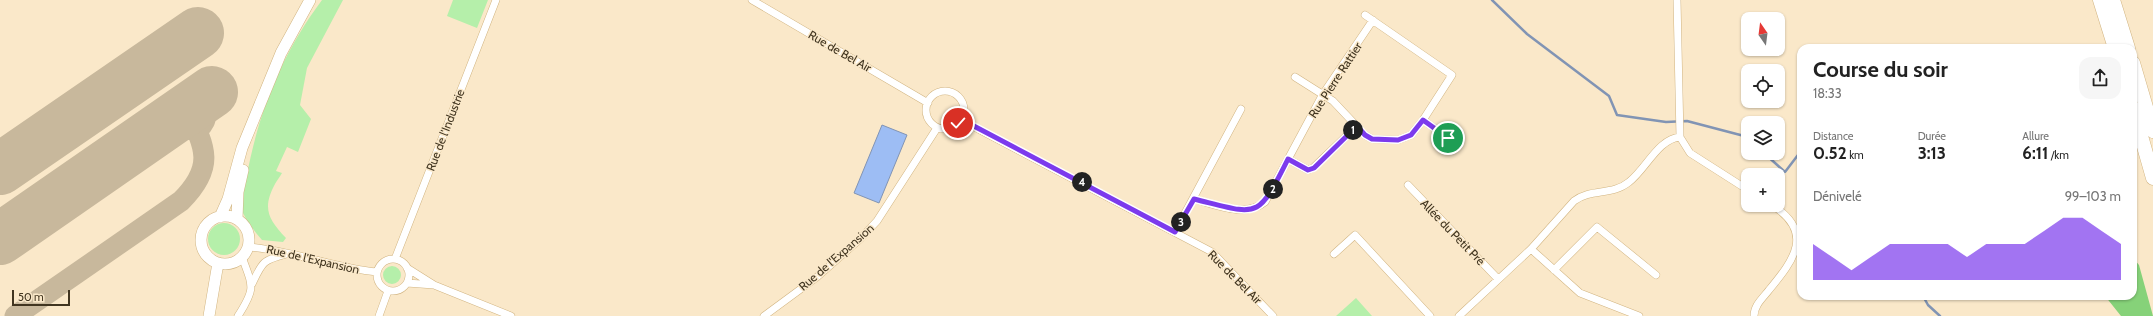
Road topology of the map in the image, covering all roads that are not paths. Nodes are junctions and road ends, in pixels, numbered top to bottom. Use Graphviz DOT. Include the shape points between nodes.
graph roads {
  1 [pos="310,0"];
  2 [pos="316,0"];
  3 [pos="496,0"];
  4 [pos="752,0"];
  5 [pos="1677,0"];
  6 [pos="2100,0"];
  7 [pos="2114,0"];
  8 [pos="1365,15"];
  9 [pos="1373,20"];
  10 [pos="300,22"];
  11 [pos="2114,44"];
  12 [pos="2127,44"];
  13 [pos="1296,77"];
  14 [pos="2137,77"];
  15 [pos="1323,94"];
  16 [pos="928,103"];
  17 [pos="1241,109"];
  18 [pos="961,120"];
  19 [pos="1423,120"];
  20 [pos="2137,122"];
  21 [pos="1357,126"];
  22 [pos="251,128"];
  23 [pos="937,128"];
  24 [pos="2153,131"];
  25 [pos="1680,137"];
  26 [pos="1460,142"];
  27 [pos="1288,159"];
  28 [pos="2153,178"];
  29 [pos="1408,185"];
  30 [pos="1741,186"];
  31 [pos="1194,199"];
  32 [pos="1783,212"];
  33 [pos="220,217"];
  34 [pos="237,219"];
  35 [pos="1175,232"];
  36 [pos="248,247"];
  37 [pos="1531,249"];
  38 [pos="288,253"];
  39 [pos="1334,254"];
  40 [pos="242,257"];
  41 [pos="395,259"];
  42 [pos="218,263"];
  43 [pos="407,268"];
  44 [pos="1554,270"];
  45 [pos="377,272"];
  46 [pos="1656,275"];
  47 [pos="1498,280"];
  48 [pos="407,283"];
  49 [pos="252,284"];
  50 [pos="434,285"];
  51 [pos="388,291"];
  52 [pos="209,316"];
  53 [pos="238,316"];
  54 [pos="379,316"];
  55 [pos="511,316"];
  56 [pos="764,316"];
  57 [pos="1273,316"];
  58 [pos="1430,316"];
  59 [pos="1459,316"];
  60 [pos="1639,316"];
  61 [pos="1754,316"];
  1 -- 10 [label="main road"];
  2 -- 10 [label="main road"];
  3 -- 41 [label="street, Rue de l'Industrie"];
  4 -- 16 [label="street, Rue de Bel Air"];
  5 -- 25 [label="street"];
  6 -- 11 [label="highway"];
  7 -- 12 [label="highway"];
  8 -- 9 [label="street"];
  9 -- 15 [label="street, Rue Pierre Rattier"];
  9 -- 19 [label="street" via="1452,75"];
  10 -- 22 [label="main road" via="281,53"];
  13 -- 15 [label="street"];
  14 -- 24 [label="highway"];
  15 -- 21 [label="street"];
  15 -- 27 [label="street, Rue Pierre Rattier"];
  16 -- 18 [label="street" via="935,94 952,93 963,108"];
  16 -- 23 [label="street" via="926,115"];
  17 -- 31 [label="street"];
  18 -- 23 [label="street" via="953,127"];
  18 -- 35 [label="street, Rue de Bel Air"];
  19 -- 21 [label="street" via="1411,135 1398,140 1372,139"];
  19 -- 26 [label="street" via="1448,138"];
  20 -- 28 [label="highway"];
  21 -- 27 [label="street" via="1314,168 1308,170"];
  22 -- 33 [label="main road"];
  22 -- 34 [label="main road" via="238,192"];
  23 -- 56 [label="street, Rue de l'Expansion" via="874,224 817,276"];
  25 -- 30 [label="street" via="1690,153"];
  25 -- 37 [label="street" via="1666,141 1629,182 1620,188 1611,192 1581,196"];
  27 -- 31 [label="street, Rue Pierre Rattier" via="1270,195 1258,207 1239,210"];
  29 -- 47 [label="street, Allée du Petit Pré"];
  31 -- 35 [label="street"];
  32 -- 61 [label="street" via="1796,231 1796,249 1792,260 1757,305"];
  33 -- 34 [label="main road"];
  33 -- 42 [label="main road" via="210,221 205,227 201,241 206,255"];
  34 -- 36 [label="main road" via="248,232"];
  35 -- 57 [label="street, Rue de Bel Air" via="1212,252"];
  36 -- 38 [label="street, Rue de l'Expansion"];
  36 -- 40 [label="main road"];
  37 -- 44 [label="street"];
  37 -- 47 [label="street"];
  38 -- 45 [label="street, Rue de l'Expansion" via="356,270"];
  38 -- 49 [label="street" via="262,263"];
  39 -- 58 [label="street" via="1356,235"];
  40 -- 42 [label="main road" via="235,262"];
  40 -- 49 [label="street"];
  41 -- 43 [label="street"];
  41 -- 45 [label="street" via="382,264"];
  42 -- 52 [label="main road"];
  43 -- 48 [label="street"];
  43 -- 50 [label="street"];
  44 -- 46 [label="street" via="1597,227"];
  44 -- 60 [label="street" via="1580,293"];
  45 -- 51 [label="street" via="380,286"];
  47 -- 59 [label="street"];
  48 -- 50 [label="street"];
  48 -- 51 [label="street" via="399,290"];
  49 -- 53 [label="street" via="251,294"];
  50 -- 55 [label="street"];
  51 -- 54 [label="street"];
}
